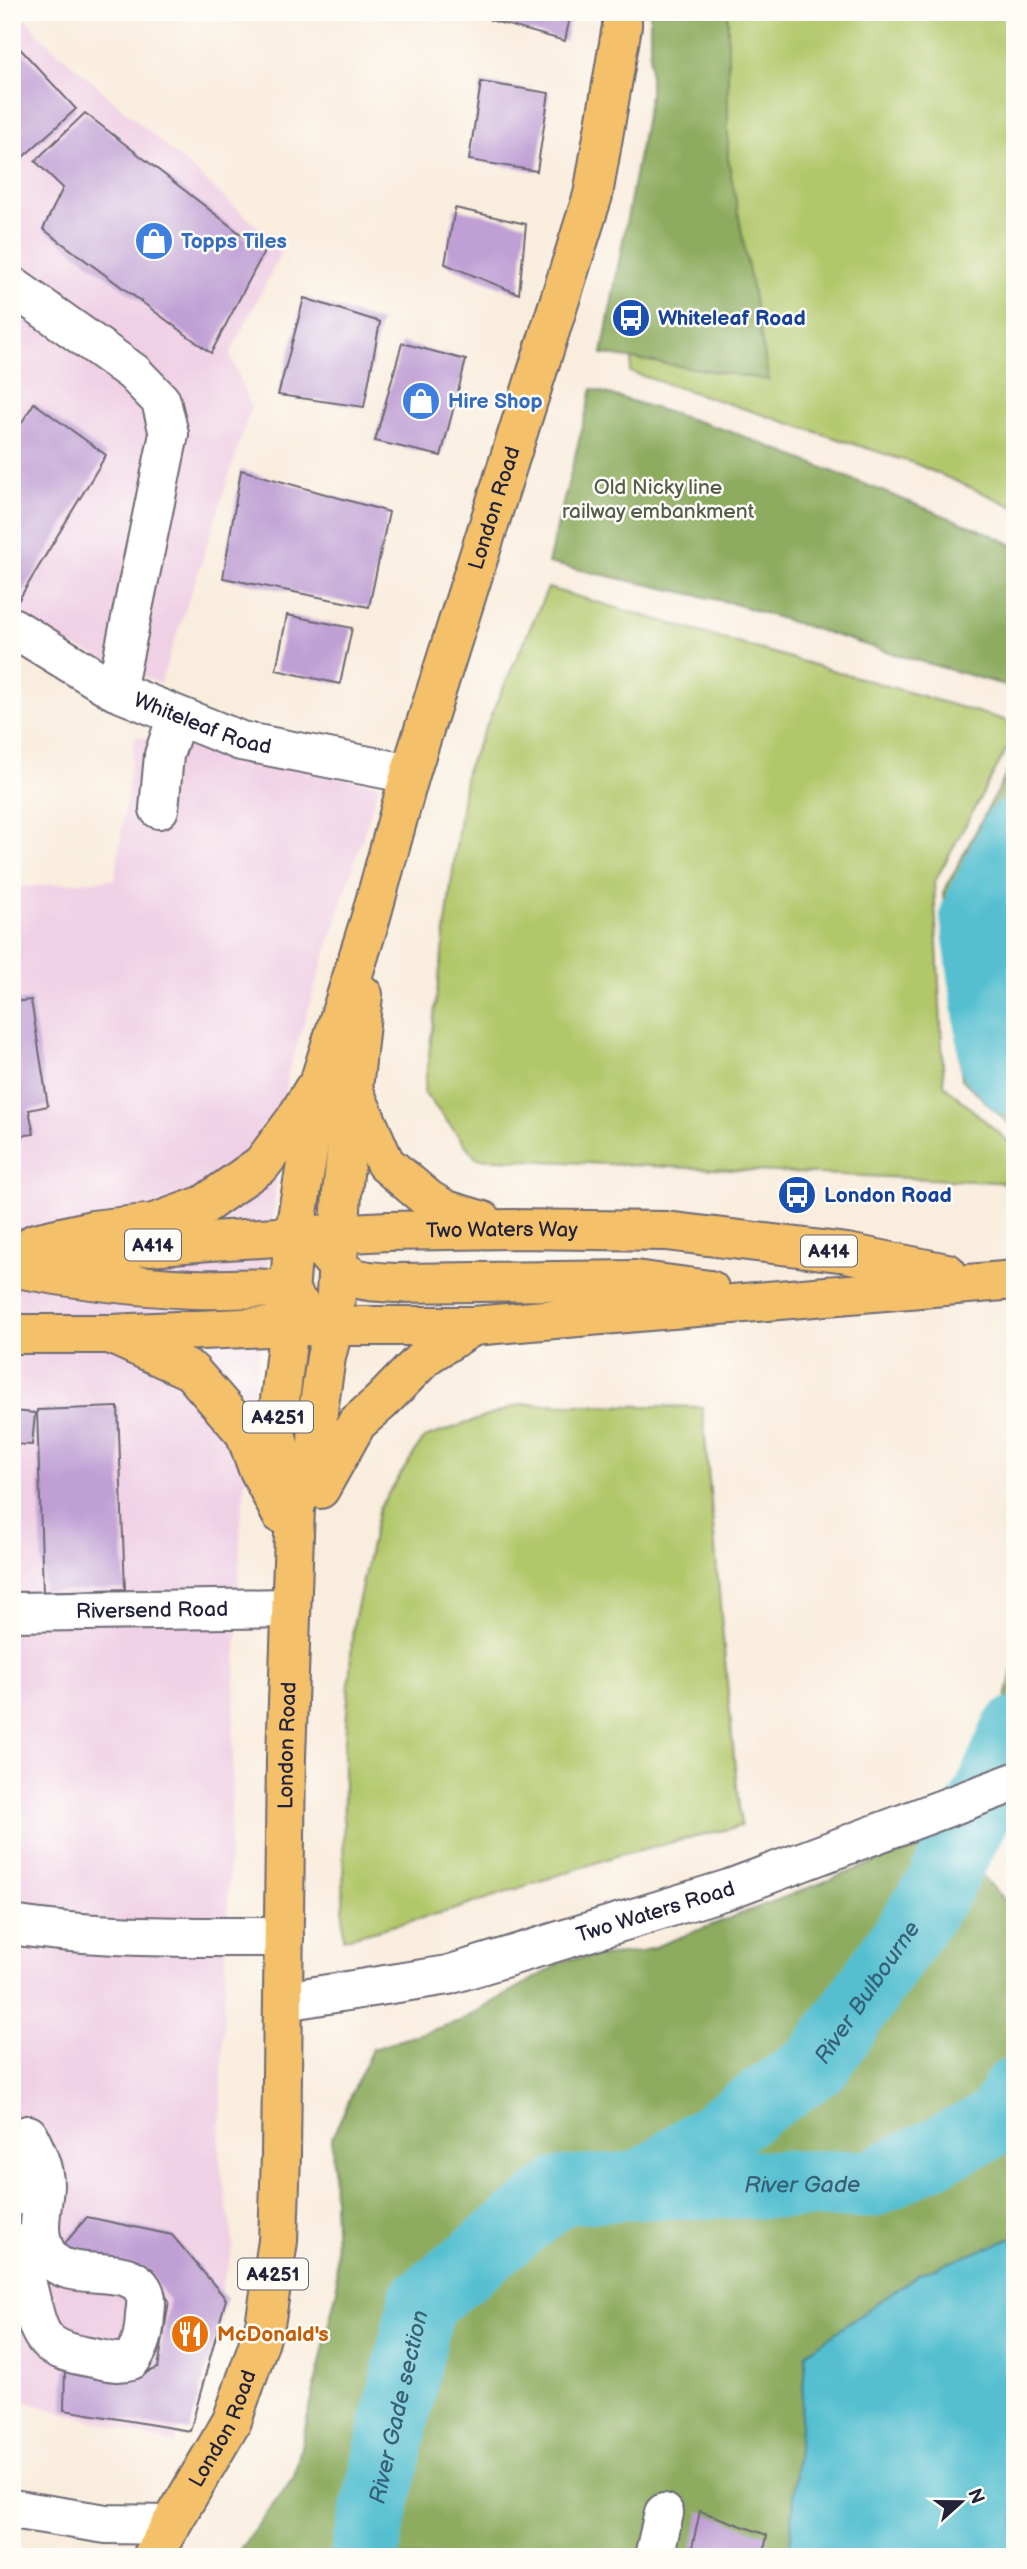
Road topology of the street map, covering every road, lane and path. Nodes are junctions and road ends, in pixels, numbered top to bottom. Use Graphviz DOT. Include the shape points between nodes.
graph roads {
  1 [pos="622,12"];
  2 [pos="12,286"];
  3 [pos="12,627"];
  4 [pos="116,691"];
  5 [pos="177,716"];
  6 [pos="410,774"];
  7 [pos="159,809"];
  8 [pos="337,1086"];
  9 [pos="513,1229"];
  10 [pos="321,1243"];
  11 [pos="12,1248"];
  12 [pos="12,1257"];
  13 [pos="12,1267"];
  14 [pos="1003,1281"];
  15 [pos="788,1299"];
  16 [pos="311,1325"];
  17 [pos="473,1326"];
  18 [pos="12,1334"];
  19 [pos="110,1334"];
  20 [pos="294,1524"];
  21 [pos="290,1608"];
  22 [pos="12,1612"];
  23 [pos="1015,1782"];
  24 [pos="12,1925"];
  25 [pos="284,1937"];
  26 [pos="284,2001"];
  27 [pos="12,2197"];
  28 [pos="12,2242"];
  29 [pos="12,2336"];
  30 [pos="55,2346"];
  31 [pos="12,2509"];
  32 [pos="664,2513"];
  33 [pos="162,2541"];
  34 [pos="654,2557"];
  1 -- 6 [label="main road, London Road" via="593,195"];
  2 -- 4 [label="street" via="133,372 161,401 164,412 169,434"];
  3 -- 4 [label="street, Whiteleaf Road"];
  4 -- 5 [label="street, Whiteleaf Road"];
  5 -- 6 [label="street, Whiteleaf Road" via="241,741"];
  5 -- 7 [label="street" via="164,755"];
  6 -- 8 [label="main road, London Road" via="370,920"];
  8 -- 9 [label="main road" via="385,1163 412,1187 446,1210"];
  8 -- 10 [label="main road, London Road" via="342,1193"];
  8 -- 10 [label="main road, London Road / A4251" via="303,1188"];
  8 -- 11 [label="main road" via="296,1120 262,1164 204,1205 154,1223 92,1230"];
  9 -- 10 [label="main road, Two Waters Way / A414"];
  9 -- 14 [label="main road, Two Waters Way / A414" via="667,1231 847,1253"];
  10 -- 12 [label="main road, Two Waters Way / A414" via="230,1239"];
  10 -- 15 [label="main road" via="359,1281 635,1280"];
  10 -- 16 [label="main road, London Road / A4251"];
  10 -- 16 [label="main road, A4251"];
  13 -- 16 [label="main road" via="69,1278 194,1290 271,1288"];
  14 -- 15 [label="main road, Two Waters Way / A414"];
  15 -- 17 [label="main road, Two Waters Way / A414"];
  16 -- 17 [label="main road, Two Waters Way / A414"];
  16 -- 19 [label="main road, Two Waters Way / A414"];
  16 -- 20 [label="main road, London Road / A4251" via="280,1385 276,1433"];
  17 -- 20 [label="main road" via="427,1354 357,1423"];
  18 -- 19 [label="main road, Two Waters Way / A414"];
  19 -- 20 [label="main road" via="191,1371 245,1433 257,1466"];
  20 -- 21 [label="main road, London Road / A4251"];
  21 -- 22 [label="street, Riversend Road"];
  21 -- 25 [label="main road, London Road / A4251"];
  23 -- 26 [label="street, Two Waters Road" via="729,1889 448,1975"];
  24 -- 25 [label="street" via="143,1937"];
  25 -- 26 [label="main road, London Road / A4251"];
  26 -- 33 [label="main road, London Road / A4251" via="278,2241 265,2325 232,2421"];
  27 -- 30 [label="street" via="28,2135 40,2158 44,2184 39,2224 53,2263 63,2269 124,2276 142,2287 146,2297 144,2340 131,2360 120,2363"];
  28 -- 30 [label="street" via="35,2323"];
  29 -- 30 [label="street"];
  31 -- 33 [label="street" via="106,2524"];
  32 -- 34 [label="street"];
}
